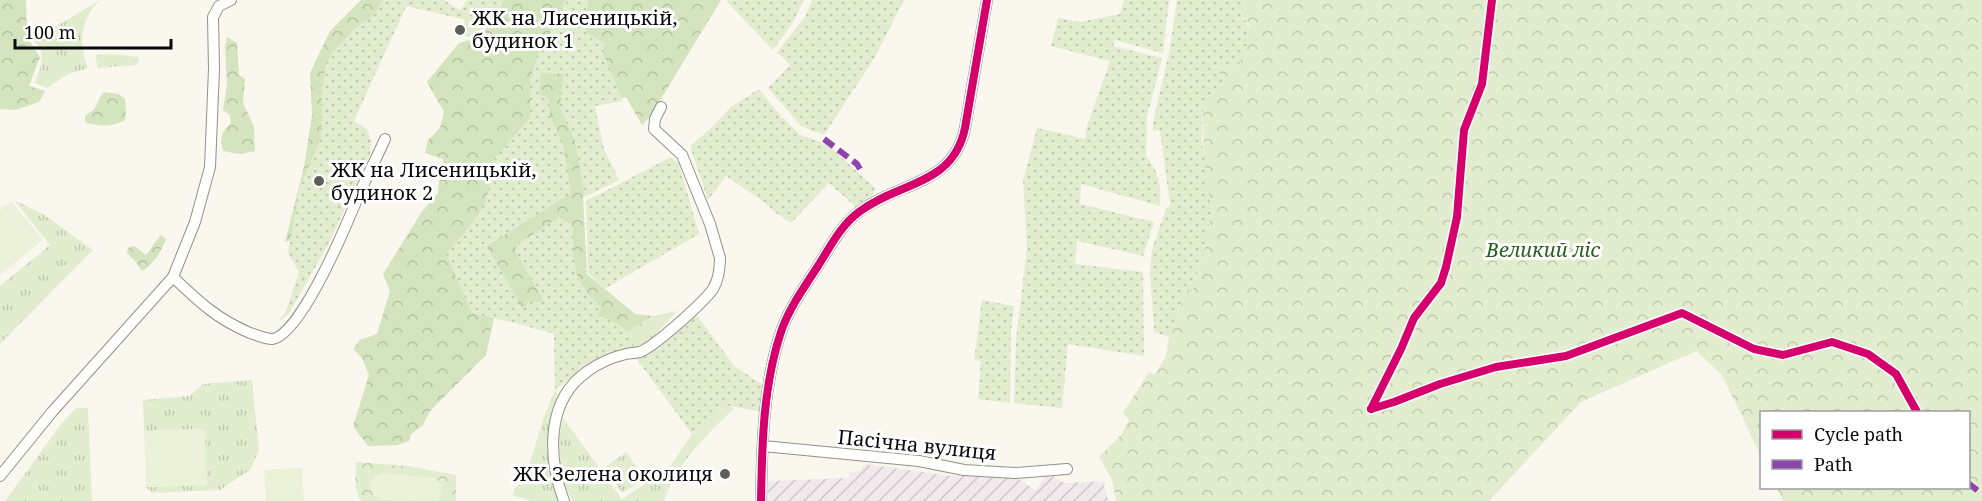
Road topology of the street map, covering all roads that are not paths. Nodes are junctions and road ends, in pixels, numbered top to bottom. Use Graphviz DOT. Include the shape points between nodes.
graph roads {
  1 [pos="231,0"];
  2 [pos="987,0"];
  3 [pos="661,107"];
  4 [pos="385,139"];
  5 [pos="173,278"];
  6 [pos="763,446"];
  7 [pos="1067,469"];
  8 [pos="0,476"];
  9 [pos="564,501"];
  10 [pos="761,501"];
  1 -- 5 [label="street" via="219,6 213,17 210,167 195,222"];
  2 -- 6 [label="street" via="962,142 939,172 883,196 858,213 834,240 782,329 768,382"];
  3 -- 9 [label="street" via="654,129 679,151 689,168 720,258 720,272 706,298 652,345 595,367 572,386 559,407 551,446 556,481"];
  4 -- 5 [label="street" via="323,274 292,325 280,336 261,337 226,322"];
  5 -- 8 [label="street"];
  6 -- 7 [label="street, Пасічна вулиця" via="964,470 1015,473"];
  6 -- 10 [label="street"];
}
